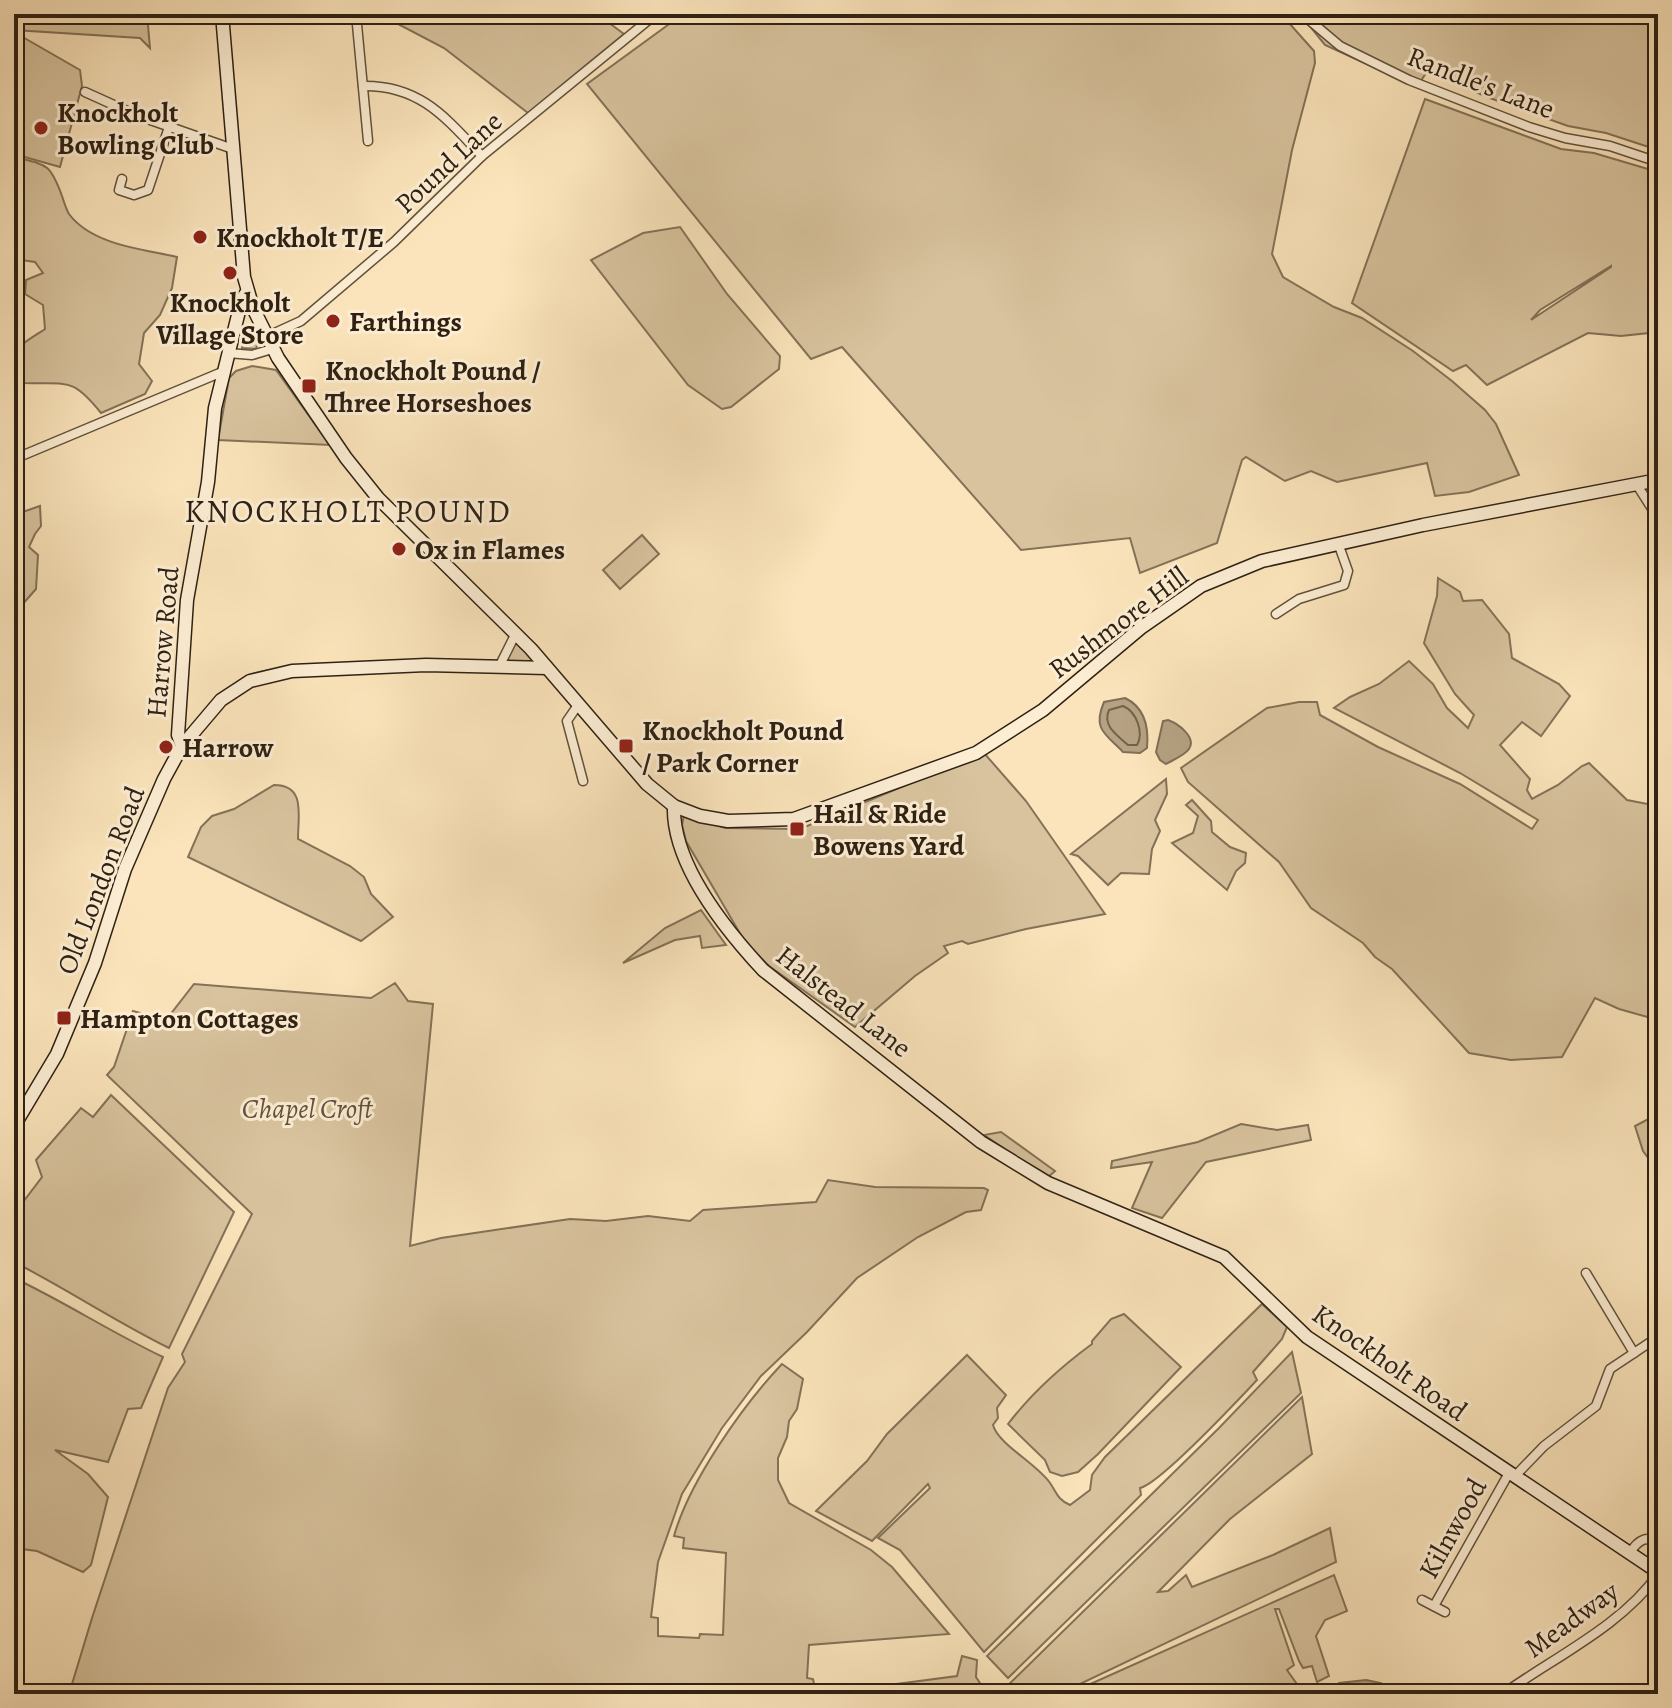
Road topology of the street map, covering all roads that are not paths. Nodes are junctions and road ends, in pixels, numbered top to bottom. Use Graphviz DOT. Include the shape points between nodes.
graph roads {
  1 [pos="222,14"];
  2 [pos="656,14"];
  3 [pos="1302,14"];
  4 [pos="356,18"];
  5 [pos="370,21"];
  6 [pos="363,86"];
  7 [pos="85,92"];
  8 [pos="169,127"];
  9 [pos="365,136"];
  10 [pos="233,149"];
  11 [pos="482,156"];
  12 [pos="1658,162"];
  13 [pos="122,179"];
  14 [pos="247,292"];
  15 [pos="269,343"];
  16 [pos="228,353"];
  17 [pos="222,372"];
  18 [pos="14,459"];
  19 [pos="1658,480"];
  20 [pos="1637,485"];
  21 [pos="1658,518"];
  22 [pos="1338,543"];
  23 [pos="1276,614"];
  24 [pos="516,633"];
  25 [pos="500,665"];
  26 [pos="547,668"];
  27 [pos="578,705"];
  28 [pos="181,712"];
  29 [pos="202,719"];
  30 [pos="182,746"];
  31 [pos="583,781"];
  32 [pos="674,806"];
  33 [pos="14,1126"];
  34 [pos="1048,1183"];
  35 [pos="1586,1273"];
  36 [pos="1658,1337"];
  37 [pos="1634,1353"];
  38 [pos="1512,1474"];
  39 [pos="1658,1530"];
  40 [pos="1655,1543"];
  41 [pos="1630,1553"];
  42 [pos="1658,1553"];
  43 [pos="1656,1571"];
  44 [pos="1422,1600"];
  45 [pos="1434,1606"];
  46 [pos="1445,1612"];
  47 [pos="1503,1694"];
  1 -- 10 [label="street"];
  2 -- 11 [label="street, Pound Lane"];
  3 -- 12 [label="street, Randle's Lane" via="1340,46 1409,80 1529,127"];
  4 -- 5 [label="street"];
  4 -- 6 [label="street"];
  6 -- 9 [label="street"];
  6 -- 11 [label="street" via="385,86 425,101"];
  7 -- 8 [label="street"];
  8 -- 10 [label="street"];
  8 -- 13 [label="street" via="148,190 134,195 119,190"];
  10 -- 14 [label="street"];
  11 -- 15 [label="street, Pound Lane" via="394,242"];
  14 -- 15 [label="street"];
  14 -- 16 [label="street, Harrow Road"];
  15 -- 16 [label="street, Pound Lane" via="252,355"];
  15 -- 24 [label="street" via="367,485"];
  16 -- 17 [label="street, Harrow Road"];
  17 -- 18 [label="street"];
  17 -- 28 [label="street, Harrow Road" via="187,600"];
  19 -- 20 [label="street, Rushmore Hill"];
  20 -- 21 [label="street"];
  20 -- 22 [label="street, Rushmore Hill"];
  22 -- 23 [label="street" via="1348,571 1344,585 1299,599"];
  22 -- 32 [label="street, Rushmore Hill" via="1262,561 1201,586 1142,627 1043,710 976,753 794,819 728,821"];
  24 -- 25 [label="street"];
  24 -- 26 [label="street"];
  25 -- 26 [label="street, Old London Road"];
  25 -- 29 [label="street, Old London Road" via="384,665 280,673 242,685"];
  26 -- 27 [label="street"];
  27 -- 31 [label="street" via="567,721"];
  27 -- 32 [label="street" via="647,784"];
  28 -- 29 [label="street"];
  28 -- 30 [label="street, Harrow Road"];
  29 -- 30 [label="street, Old London Road"];
  30 -- 33 [label="street, Old London Road" via="129,858 95,963 57,1054"];
  32 -- 34 [label="street, Halstead Lane" via="673,826 689,867 739,944 763,970 981,1142"];
  34 -- 38 [label="street, Knockholt Road" via="1224,1257 1307,1337"];
  35 -- 37 [label="street"];
  36 -- 37 [label="street, Kilnwood"];
  37 -- 38 [label="street, Kilnwood" via="1610,1369 1589,1413"];
  38 -- 41 [label="street, Knockholt Road"];
  38 -- 45 [label="street, Kilnwood"];
  39 -- 40 [label="street"];
  40 -- 41 [label="street" via="1639,1540"];
  41 -- 43 [label="street, Knockholt Road"];
  42 -- 43 [label="street, Meadway"];
  43 -- 47 [label="street, Meadway" via="1642,1595 1618,1615"];
  44 -- 45 [label="street, Kilnwood"];
  45 -- 46 [label="street, Kilnwood"];
}
